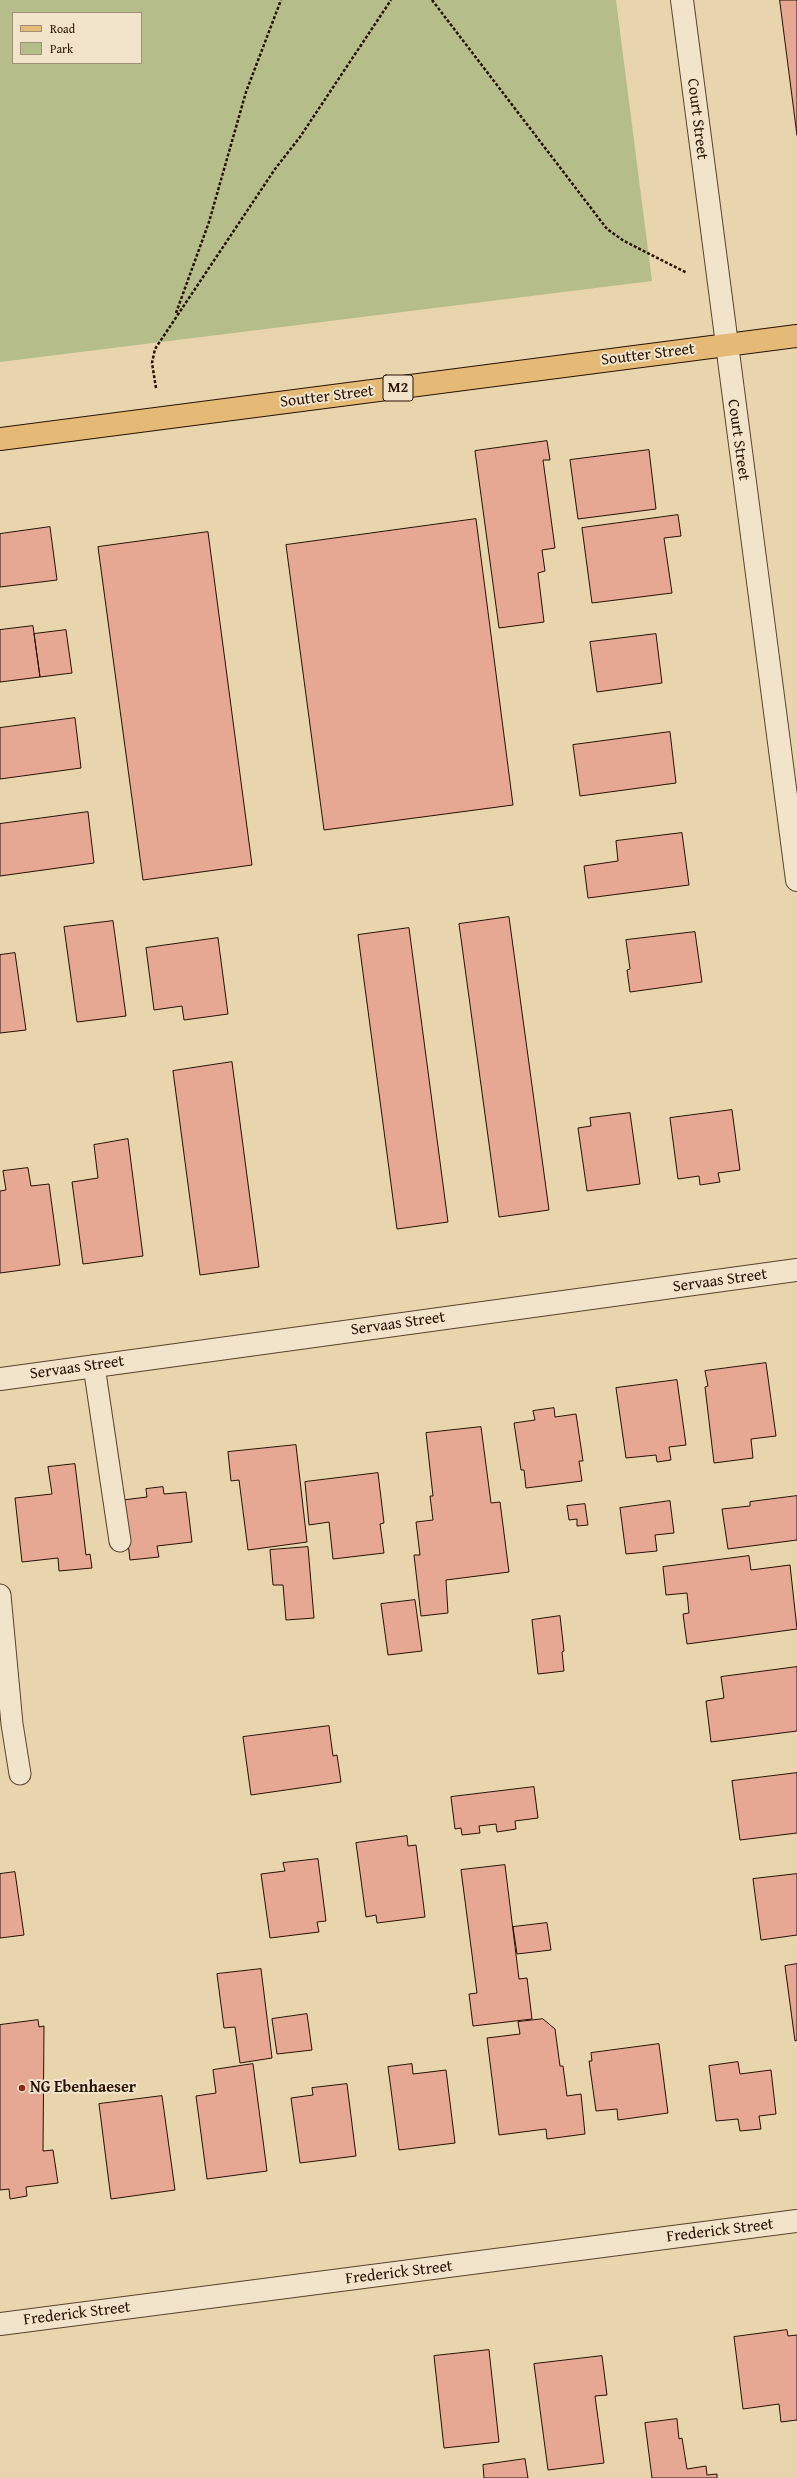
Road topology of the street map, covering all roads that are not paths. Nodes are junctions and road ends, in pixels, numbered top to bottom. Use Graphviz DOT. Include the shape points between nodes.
graph roads {
  1 [pos="682,0"];
  2 [pos="797,336"];
  3 [pos="726,345"];
  4 [pos="0,439"];
  5 [pos="797,880"];
  6 [pos="797,1270"];
  7 [pos="94,1366"];
  8 [pos="0,1379"];
  9 [pos="120,1541"];
  10 [pos="0,1595"];
  11 [pos="20,1774"];
  12 [pos="797,2222"];
  13 [pos="0,2324"];
  1 -- 3 [label="street, Court Street"];
  2 -- 3 [label="main road, Soutter Street / M2"];
  3 -- 4 [label="main road, Soutter Street / M2"];
  3 -- 5 [label="street, Court Street"];
  6 -- 7 [label="street, Servaas Street"];
  7 -- 8 [label="street, Servaas Street"];
  7 -- 9 [label="lane"];
  10 -- 11 [label="lane" via="12,1724"];
  12 -- 13 [label="street, Frederick Street"];
}
